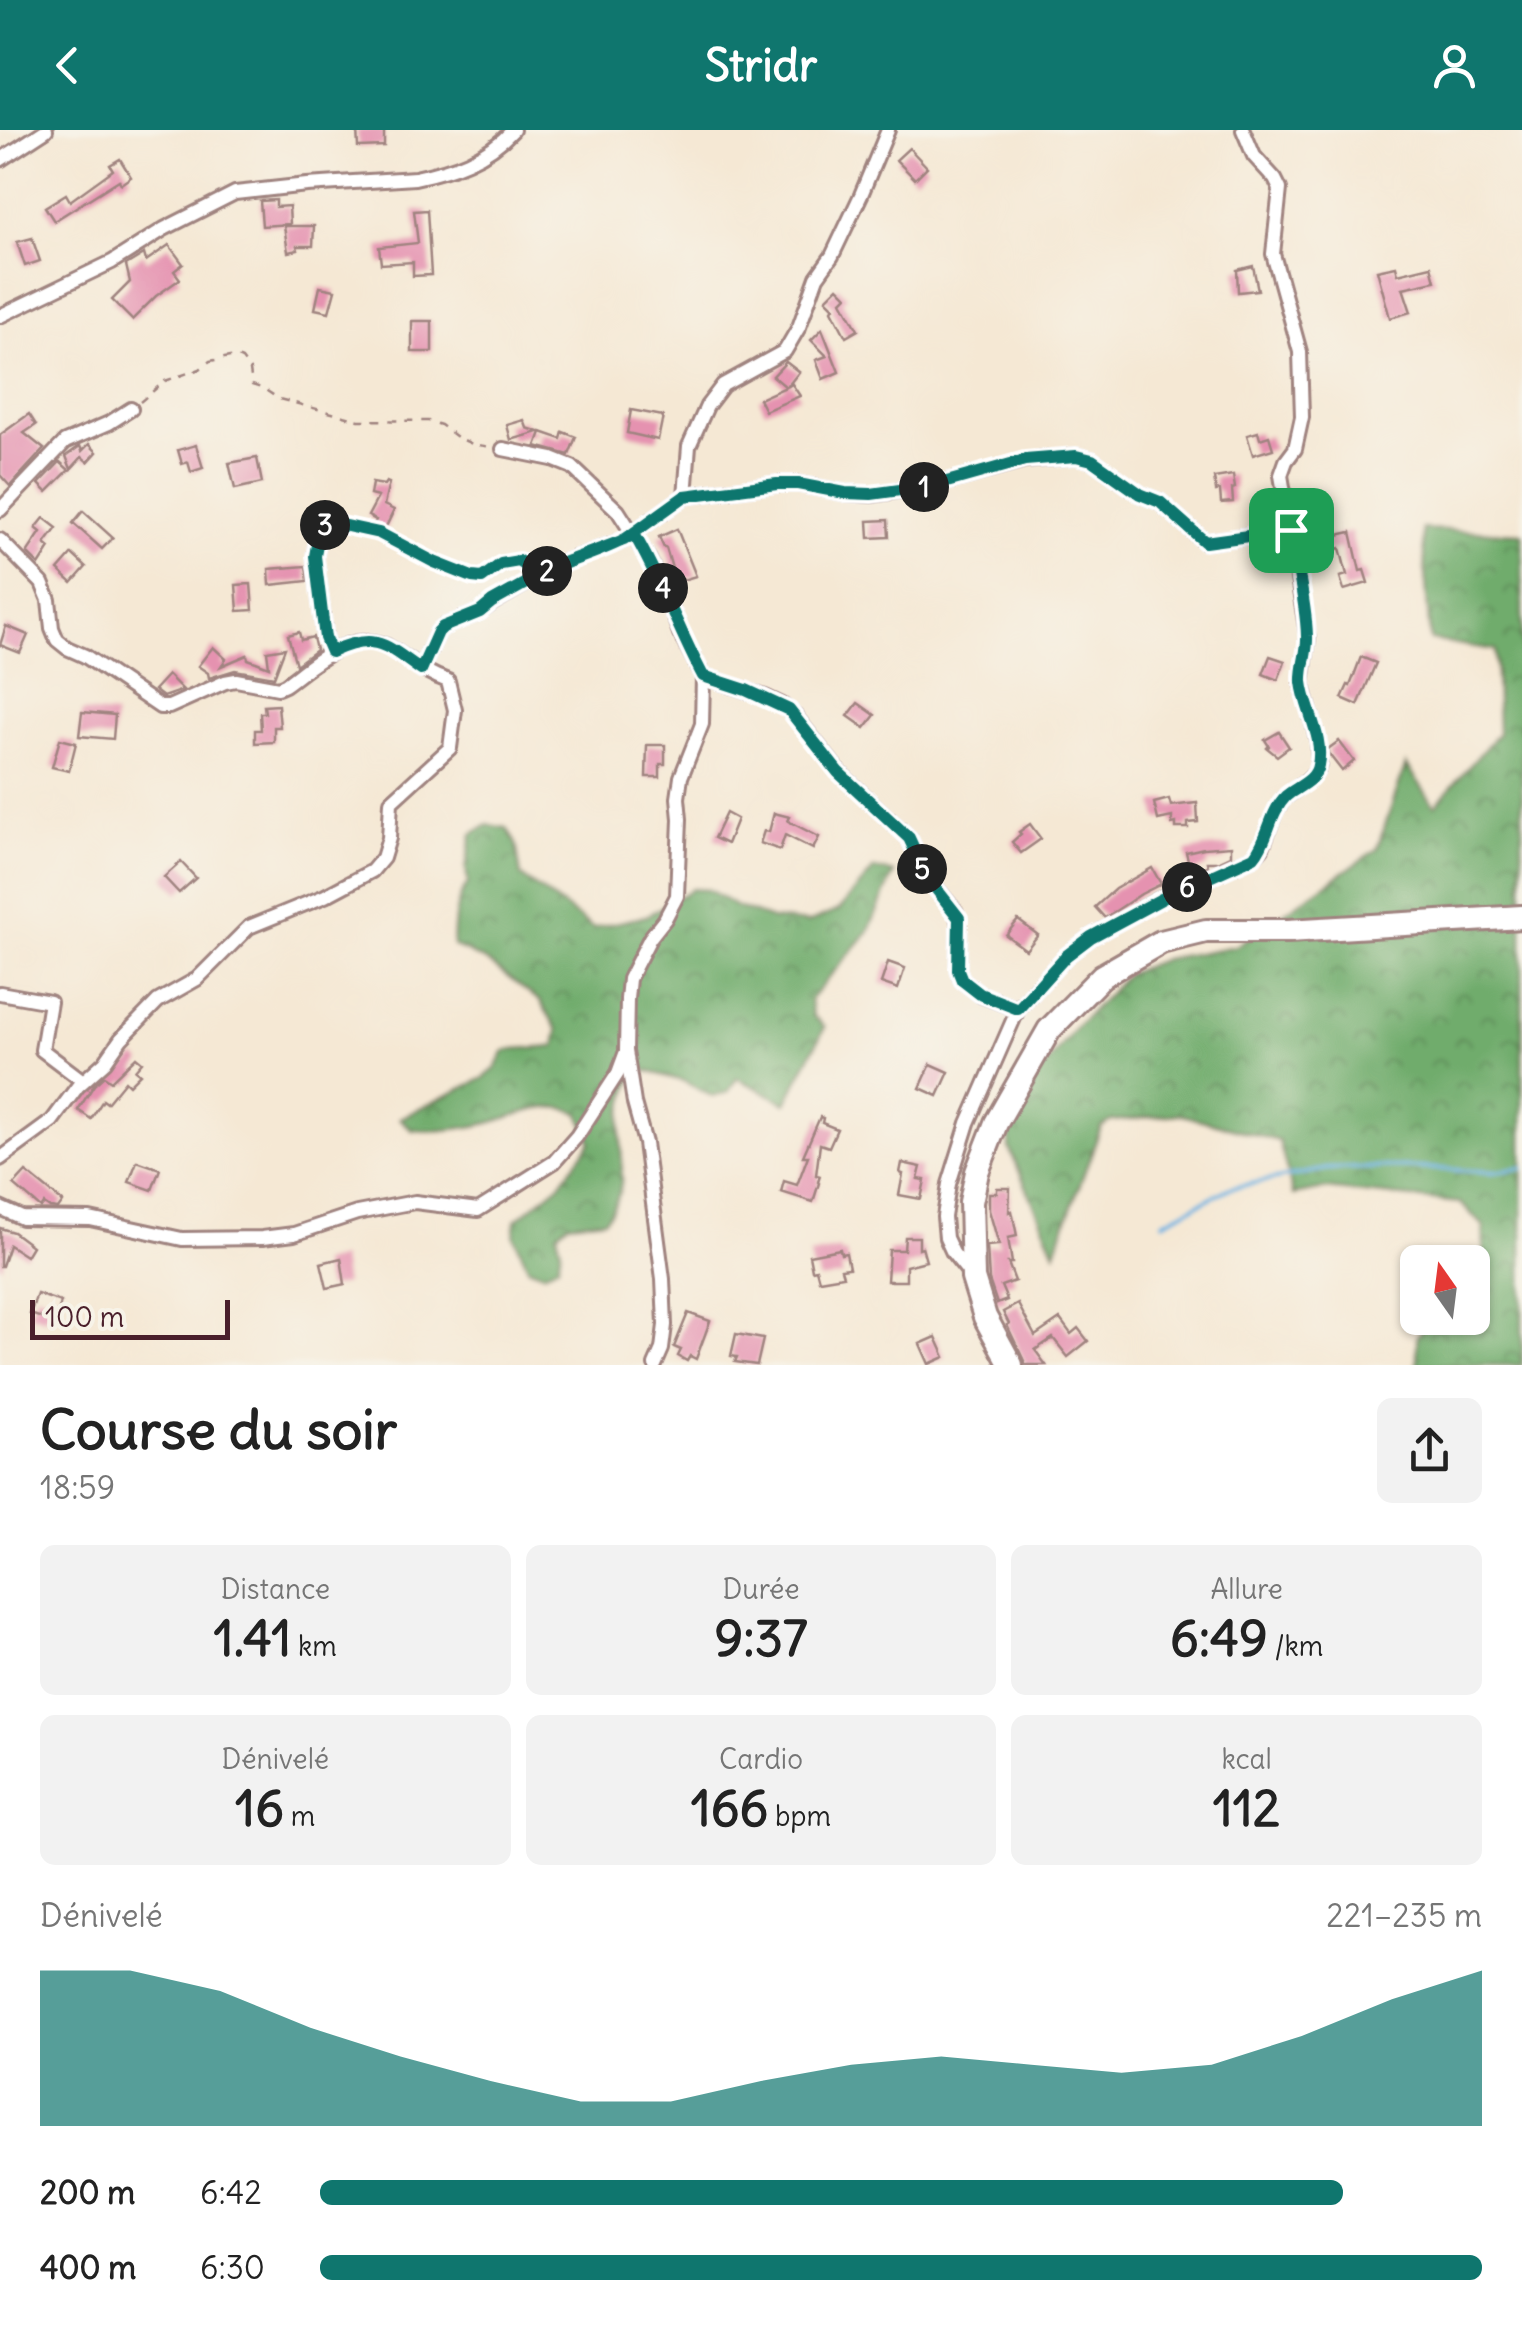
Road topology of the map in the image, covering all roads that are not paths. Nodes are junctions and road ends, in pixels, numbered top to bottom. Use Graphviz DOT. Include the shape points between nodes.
graph roads {
  1 [pos="46,130"];
  2 [pos="513,130"];
  3 [pos="888,130"];
  4 [pos="1243,130"];
  5 [pos="0,160"];
  6 [pos="0,316"];
  7 [pos="131,410"];
  8 [pos="503,449"];
  9 [pos="685,496"];
  10 [pos="0,510"];
  11 [pos="326,524"];
  12 [pos="1291,530"];
  13 [pos="634,534"];
  14 [pos="0,540"];
  15 [pos="331,652"];
  16 [pos="421,670"];
  17 [pos="703,676"];
  18 [pos="1522,917"];
  19 [pos="0,993"];
  20 [pos="1018,1009"];
  21 [pos="626,1052"];
  22 [pos="82,1082"];
  23 [pos="0,1159"];
  24 [pos="0,1208"];
  25 [pos="974,1278"];
  26 [pos="655,1365"];
  27 [pos="1011,1365"];
  1 -- 5 [label="street"];
  2 -- 6 [label="street" via="477,159 416,178 235,193"];
  3 -- 9 [label="street" via="785,351 723,384 707,406 689,446"];
  4 -- 12 [label="street" via="1280,188 1273,254 1300,352 1302,417 1296,449 1281,476"];
  7 -- 10 [label="street" via="65,442"];
  8 -- 13 [label="street" via="572,467 606,496"];
  9 -- 12 [label="street" via="798,484 871,494 936,485 1025,460 1076,456 1160,502 1205,542"];
  9 -- 13 [label="street"];
  11 -- 15 [label="street" via="315,556"];
  12 -- 20 [label="street" via="1308,640 1302,682 1318,742 1316,772 1284,798 1254,857 1091,937"];
  13 -- 16 [label="street" via="560,564 443,627"];
  13 -- 17 [label="street"];
  14 -- 15 [label="street" via="42,583 57,640 160,707 236,680 285,686"];
  15 -- 16 [label="street" via="373,641"];
  16 -- 22 [label="street" via="448,680 455,710 450,748 391,802 383,858 356,881 249,927 196,979 158,1001"];
  17 -- 20 [label="street" via="789,710 838,772 909,838 927,877 959,918 962,980"];
  17 -- 21 [label="street" via="702,724 678,798 677,896 629,979"];
  18 -- 25 [label="highway" via="1206,931 1161,942 1102,976 1049,1030 981,1158 971,1202"];
  19 -- 22 [label="street" via="50,1002 42,1050"];
  20 -- 25 [label="street" via="948,1184 946,1238"];
  21 -- 24 [label="street" via="577,1136 554,1162 478,1210 415,1202 294,1234 182,1239 90,1219 22,1218"];
  21 -- 26 [label="street" via="663,1280 665,1325"];
  22 -- 23 [label="street" via="52,1121"];
  25 -- 27 [label="highway" via="985,1317"];
}
